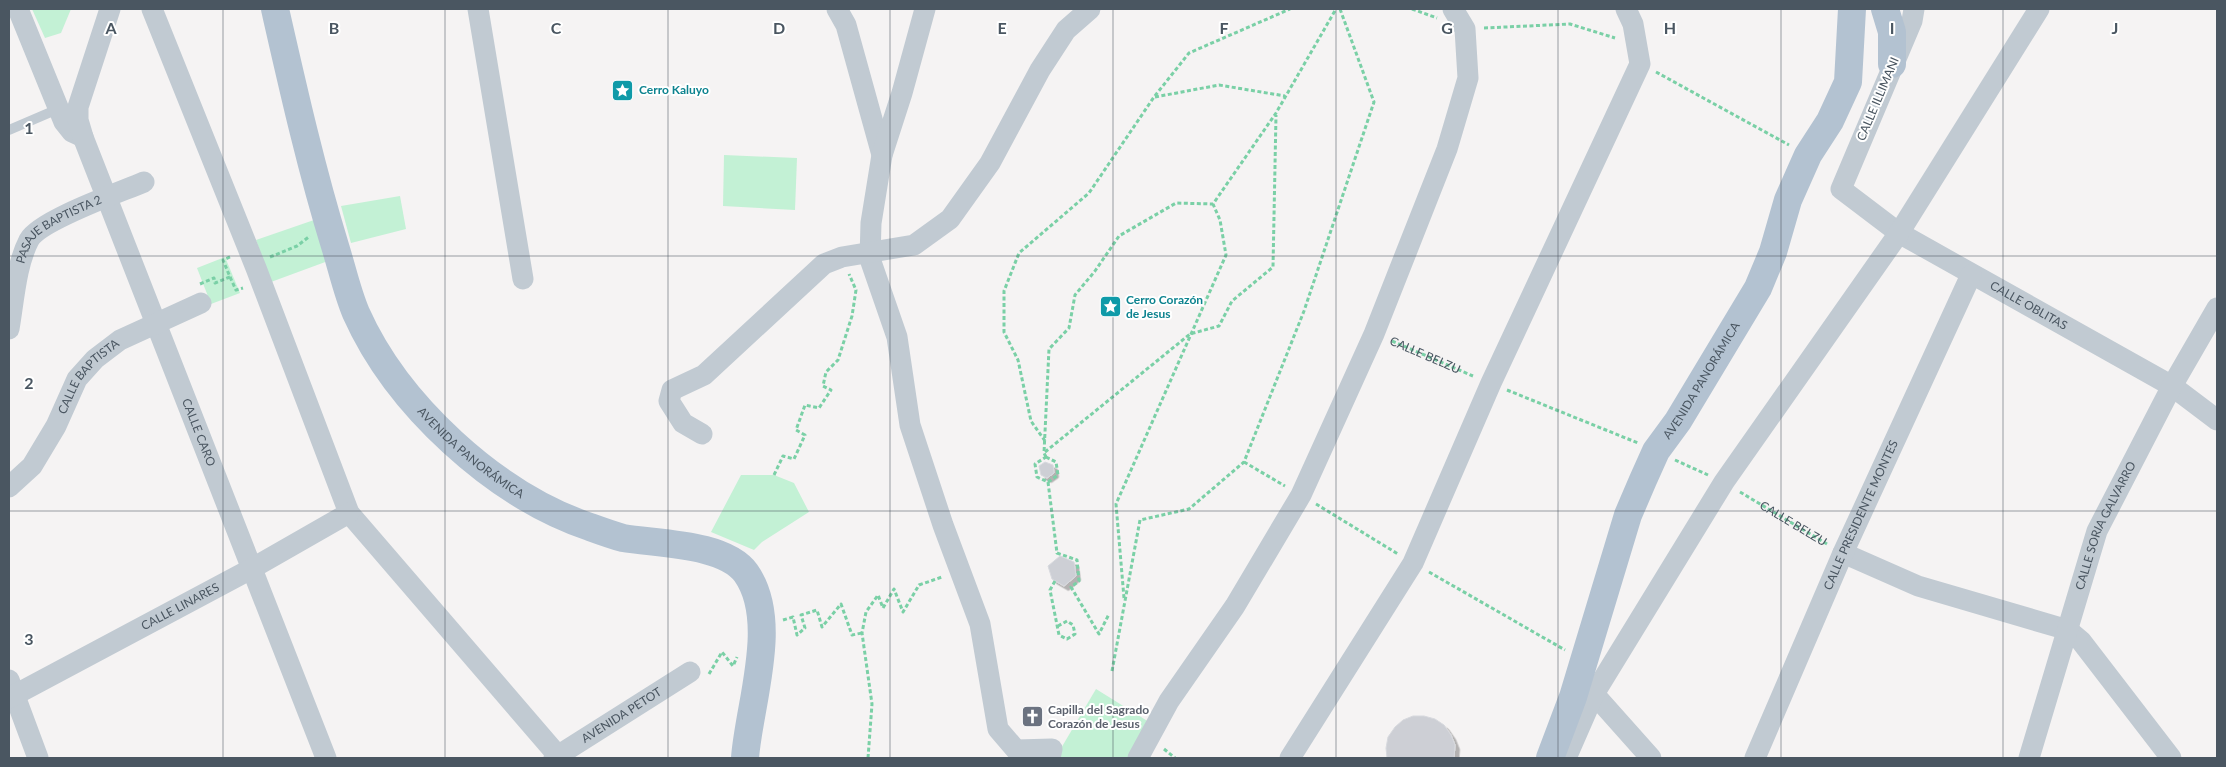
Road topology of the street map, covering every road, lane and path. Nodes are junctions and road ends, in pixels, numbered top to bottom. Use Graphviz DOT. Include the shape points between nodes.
graph roads {
  1 [pos="18,9"];
  2 [pos="110,9"];
  3 [pos="152,9"];
  4 [pos="274,9"];
  5 [pos="478,9"];
  6 [pos="837,9"];
  7 [pos="925,9"];
  8 [pos="1090,9"];
  9 [pos="1290,9"];
  10 [pos="1338,9"];
  11 [pos="1453,9"];
  12 [pos="1626,9"];
  13 [pos="1852,9"];
  14 [pos="1885,9"];
  15 [pos="1914,9"];
  16 [pos="2039,9"];
  17 [pos="1892,64"];
  18 [pos="1285,96"];
  19 [pos="1154,97"];
  20 [pos="68,108"];
  21 [pos="1276,113"];
  22 [pos="9,130"];
  23 [pos="882,155"];
  24 [pos="144,182"];
  25 [pos="1841,190"];
  26 [pos="108,198"];
  27 [pos="1213,204"];
  28 [pos="308,231"];
  29 [pos="1899,233"];
  30 [pos="870,252"];
  31 [pos="280,255"];
  32 [pos="842,257"];
  33 [pos="223,260"];
  34 [pos="1971,275"];
  35 [pos="230,277"];
  36 [pos="523,279"];
  37 [pos="215,283"];
  38 [pos="236,290"];
  39 [pos="201,303"];
  40 [pos="2217,308"];
  41 [pos="155,323"];
  42 [pos="9,329"];
  43 [pos="1190,334"];
  44 [pos="1374,334"];
  45 [pos="1491,383"];
  46 [pos="2172,386"];
  47 [pos="2217,420"];
  48 [pos="702,434"];
  49 [pos="1045,442"];
  50 [pos="1656,451"];
  51 [pos="1044,453"];
  52 [pos="1046,457"];
  53 [pos="1244,462"];
  54 [pos="774,475"];
  55 [pos="1048,482"];
  56 [pos="1724,482"];
  57 [pos="9,487"];
  58 [pos="1301,495"];
  59 [pos="349,513"];
  60 [pos="1843,553"];
  61 [pos="1413,563"];
  62 [pos="250,569"];
  63 [pos="960,571"];
  64 [pos="1055,581"];
  65 [pos="1124,603"];
  66 [pos="1110,614"];
  67 [pos="1058,626"];
  68 [pos="762,628"];
  69 [pos="2068,630"];
  70 [pos="862,633"];
  71 [pos="739,652"];
  72 [pos="1585,661"];
  73 [pos="1112,671"];
  74 [pos="690,672"];
  75 [pos="11,691"];
  76 [pos="1594,694"];
  77 [pos="38,758"];
  78 [pos="326,758"];
  79 [pos="557,758"];
  80 [pos="745,758"];
  81 [pos="868,758"];
  82 [pos="1050,758"];
  83 [pos="1138,758"];
  84 [pos="1290,758"];
  85 [pos="1550,758"];
  86 [pos="1566,758"];
  87 [pos="1651,758"];
  88 [pos="1755,758"];
  89 [pos="2029,758"];
  90 [pos="2171,758"];
  1 -- 20 [label="street"];
  2 -- 20 [label="street"];
  3 -- 59 [label="street" via="256,268"];
  4 -- 68 [label="main road, AVENIDA PANORÁMICA" via="318,190 356,312 388,370 460,448 498,479 537,504 621,538 696,548 726,557 744,570 756,590"];
  5 -- 36 [label="street"];
  6 -- 23 [label="street" via="846,25"];
  7 -- 23 [label="street"];
  8 -- 30 [label="street" via="1066,30 1040,70 990,163 950,218 914,245"];
  9 -- 19 [label="path" via="1189,53"];
  10 -- 18 [label="path"];
  10 -- 53 [label="path" via="1374,102 1304,311"];
  11 -- 44 [label="street" via="1465,29 1468,78 1447,149"];
  12 -- 45 [label="street" via="1633,24 1640,64"];
  13 -- 50 [label="main road, AVENIDA PANORÁMICA" via="1848,82 1792,191 1758,288 1678,421"];
  14 -- 17 [label="main road" via="1892,32"];
  15 -- 17 [label="street, CALLE ILLIMANI" via="1912,21"];
  16 -- 29 [label="street"];
  17 -- 25 [label="street, CALLE ILLIMANI"];
  18 -- 19 [label="path" via="1219,85"];
  18 -- 21 [label="path"];
  19 -- 49 [label="path" via="1088,193 1019,253 1004,290 1004,332 1018,360 1031,421"];
  20 -- 22 [label="lane"];
  20 -- 26 [label="street, CALLE CARO" via="78,120"];
  21 -- 27 [label="path"];
  21 -- 43 [label="path" via="1273,267 1232,301 1219,326"];
  23 -- 30 [label="street" via="871,223"];
  24 -- 26 [label="street, PASAJE BAPTISTA 2"];
  25 -- 29 [label="street, CALLE OBLITAS"];
  26 -- 41 [label="street, CALLE CARO"];
  26 -- 42 [label="street, PASAJE BAPTISTA 2" via="45,224 30,238 22,259"];
  27 -- 43 [label="path" via="1220,220 1226,255"];
  27 -- 49 [label="path" via="1176,203 1119,236 1075,295 1069,328 1049,348"];
  28 -- 31 [label="path" via="310,236"];
  29 -- 34 [label="street, CALLE OBLITAS"];
  29 -- 56 [label="street"];
  30 -- 32 [label="street"];
  30 -- 63 [label="street" via="897,337 910,425"];
  32 -- 48 [label="street" via="824,264 704,375 672,390 669,401 683,423"];
  32 -- 54 [label="path" via="856,290 852,316 838,360 826,372 823,386 831,390 819,408 805,405 796,430 805,435 794,459 783,456"];
  33 -- 35 [label="path"];
  34 -- 46 [label="street, CALLE OBLITAS"];
  34 -- 60 [label="street, CALLE PRESIDENTE MONTES"];
  35 -- 37 [label="path"];
  35 -- 38 [label="path"];
  39 -- 41 [label="street, CALLE BAPTISTA"];
  40 -- 46 [label="street, CALLE SORIA GALVARRO"];
  41 -- 57 [label="street, CALLE BAPTISTA" via="120,340 89,366 78,379 56,426 32,466"];
  41 -- 62 [label="street, CALLE CARO"];
  43 -- 51 [label="path"];
  43 -- 65 [label="path" via="1116,504"];
  44 -- 45 [label="path, CALLE BELZU"];
  44 -- 58 [label="street"];
  45 -- 50 [label="path, CALLE BELZU"];
  45 -- 61 [label="street"];
  46 -- 47 [label="street, CALLE OBLITAS"];
  46 -- 69 [label="street, CALLE SORIA GALVARRO" via="2097,531"];
  49 -- 51 [label="path"];
  50 -- 56 [label="path, CALLE BELZU"];
  50 -- 72 [label="main road, AVENIDA PANORÁMICA" via="1628,515"];
  51 -- 52 [label="path"];
  52 -- 55 [label="path" via="1056,462 1058,474"];
  52 -- 55 [label="path" via="1035,464 1037,477"];
  53 -- 58 [label="path"];
  53 -- 65 [label="path" via="1190,509 1140,520"];
  55 -- 66 [label="path" via="1057,553 1076,560 1079,581 1070,587 1100,634"];
  56 -- 60 [label="path, CALLE BELZU"];
  56 -- 76 [label="street"];
  58 -- 61 [label="path"];
  58 -- 83 [label="street" via="1235,606 1170,701"];
  59 -- 62 [label="street, CALLE LINARES"];
  59 -- 79 [label="street"];
  60 -- 69 [label="street" via="1918,586"];
  60 -- 88 [label="street, CALLE PRESIDENTE MONTES"];
  61 -- 72 [label="path"];
  61 -- 84 [label="street"];
  62 -- 75 [label="street, CALLE LINARES"];
  62 -- 78 [label="street, CALLE CARO"];
  63 -- 70 [label="path" via="919,585 902,612 894,588 883,608 878,594 866,612"];
  63 -- 82 [label="street" via="980,624 998,729 1016,750 1052,749"];
  64 -- 67 [label="path" via="1050,590"];
  65 -- 73 [label="path"];
  67 -- 67 [label="path" via="1059,635 1067,639 1075,634 1073,625 1068,621"];
  68 -- 70 [label="path" via="776,632 779,621 793,617 796,635 805,628 801,615 817,610 822,626 841,604 852,635"];
  68 -- 80 [label="main road, AVENIDA PANORÁMICA" via="759,671"];
  69 -- 89 [label="street, CALLE SORIA GALVARRO"];
  69 -- 90 [label="street" via="2081,641"];
  70 -- 81 [label="path" via="872,704"];
  71 -- 74 [label="path" via="733,666 722,652 708,675 697,658"];
  72 -- 85 [label="main road, AVENIDA PANORÁMICA"];
  74 -- 79 [label="street, AVENIDA PETOT"];
  75 -- 77 [label="street"];
  76 -- 86 [label="street"];
  76 -- 87 [label="street"];
}
